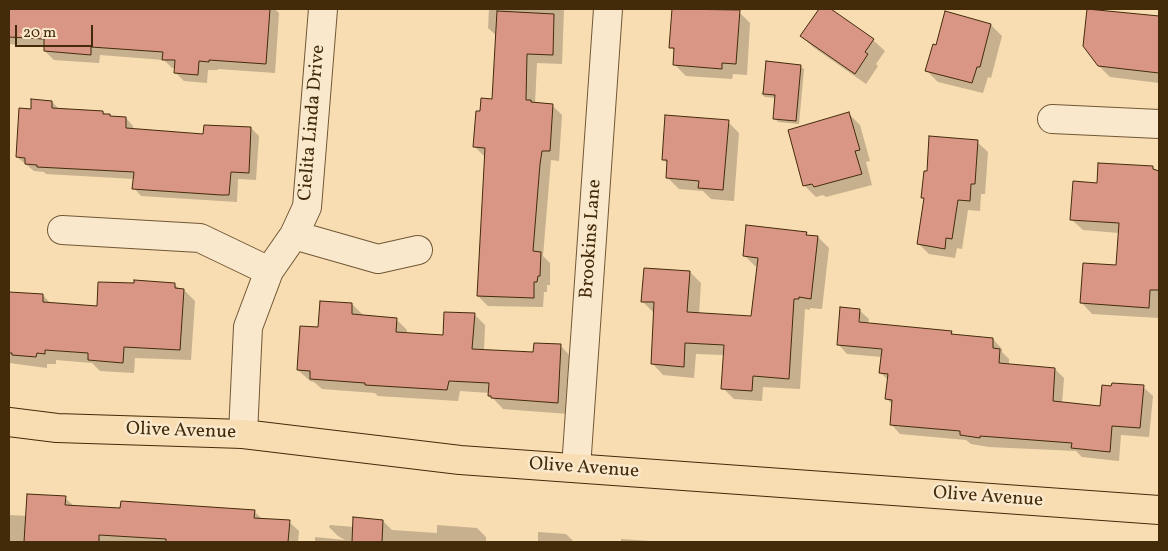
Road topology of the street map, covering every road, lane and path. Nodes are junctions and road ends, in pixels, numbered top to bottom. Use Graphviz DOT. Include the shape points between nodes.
graph roads {
  1 [pos="323,9"];
  2 [pos="608,9"];
  3 [pos="1052,119"];
  4 [pos="1159,124"];
  5 [pos="62,230"];
  6 [pos="294,235"];
  7 [pos="418,250"];
  8 [pos="269,271"];
  9 [pos="9,422"];
  10 [pos="243,434"];
  11 [pos="576,468"];
  12 [pos="1159,510"];
  1 -- 6 [label="street, Cielita Linda Drive" via="307,207"];
  2 -- 11 [label="street, Brookins Lane"];
  3 -- 4 [label="street"];
  5 -- 8 [label="street" via="200,238"];
  6 -- 7 [label="street" via="378,259"];
  6 -- 8 [label="street, Cielita Linda Drive"];
  8 -- 10 [label="street, Cielita Linda Drive" via="248,328"];
  9 -- 10 [label="main road, Olive Avenue" via="57,428"];
  10 -- 11 [label="main road, Olive Avenue" via="460,460"];
  11 -- 12 [label="main road, Olive Avenue"];
}
